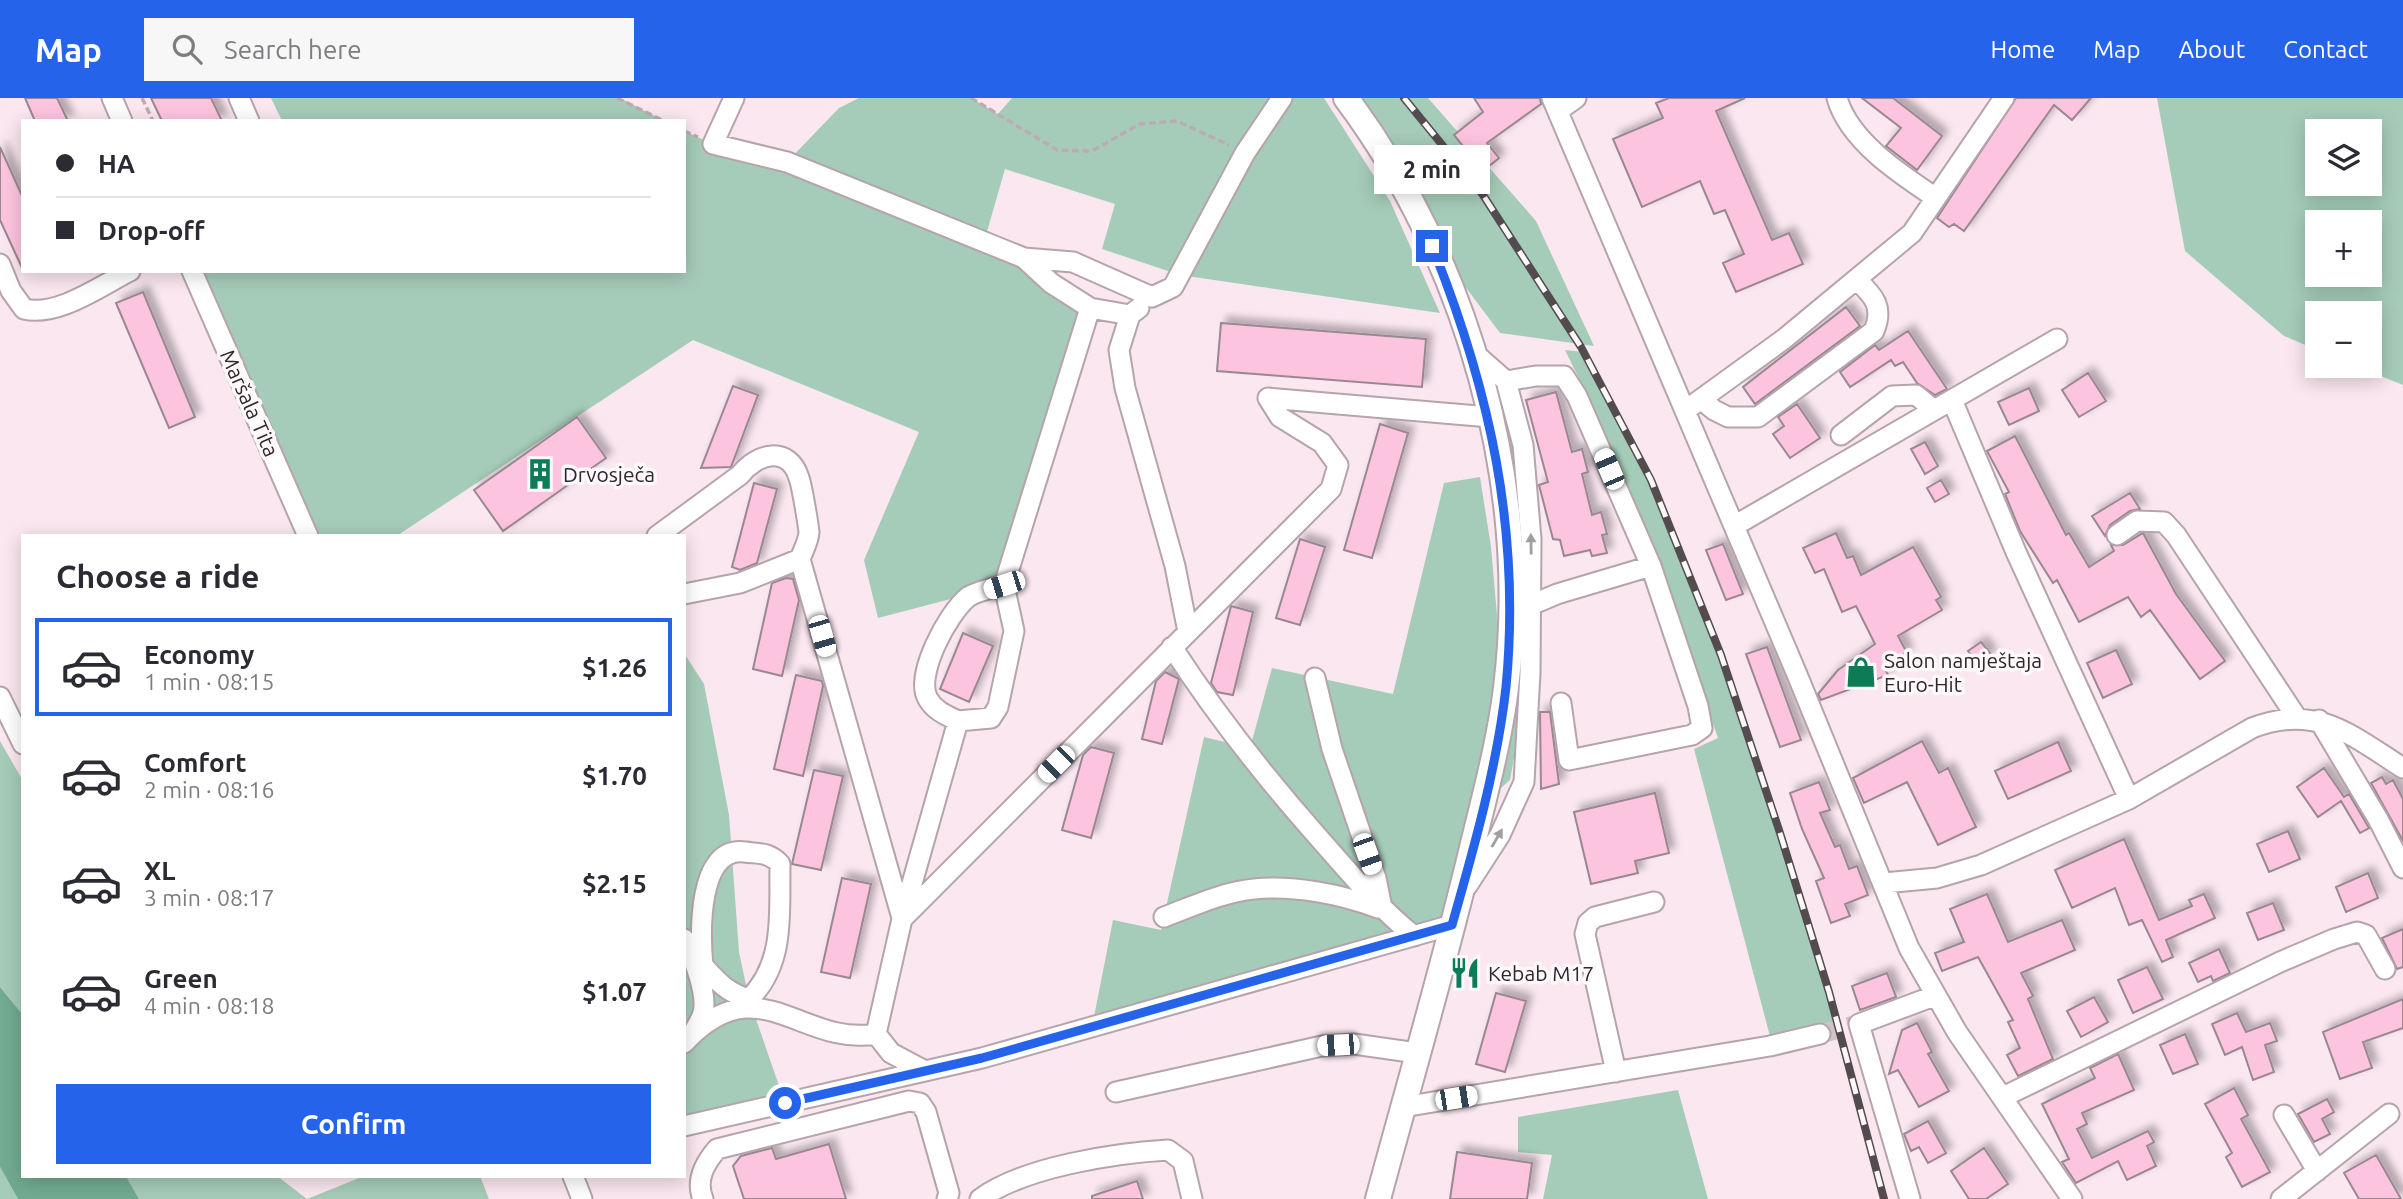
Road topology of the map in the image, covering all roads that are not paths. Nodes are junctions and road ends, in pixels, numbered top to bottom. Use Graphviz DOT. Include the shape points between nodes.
graph roads {
  1 [pos="112,98"];
  2 [pos="239,98"];
  3 [pos="734,98"];
  4 [pos="1282,98"];
  5 [pos="1346,98"];
  6 [pos="1576,98"];
  7 [pos="1838,98"];
  8 [pos="2004,98"];
  9 [pos="1555,104"];
  10 [pos="121,119"];
  11 [pos="248,119"];
  12 [pos="1936,198"];
  13 [pos="1024,258"];
  14 [pos="0,264"];
  15 [pos="126,273"];
  16 [pos="193,273"];
  17 [pos="1857,280"];
  18 [pos="1152,297"];
  19 [pos="1090,308"];
  20 [pos="1130,315"];
  21 [pos="2057,339"];
  22 [pos="1470,349"];
  23 [pos="1506,381"];
  24 [pos="1952,400"];
  25 [pos="1694,405"];
  26 [pos="1934,410"];
  27 [pos="1490,417"];
  28 [pos="1841,435"];
  29 [pos="1734,526"];
  30 [pos="307,534"];
  31 [pos="660,534"];
  32 [pos="2117,535"];
  33 [pos="800,559"];
  34 [pos="1651,566"];
  35 [pos="1004,585"];
  36 [pos="1531,585"];
  37 [pos="686,594"];
  38 [pos="1557,594"];
  39 [pos="1531,605"];
  40 [pos="1188,632"];
  41 [pos="1172,648"];
  42 [pos="1315,678"];
  43 [pos="0,697"];
  44 [pos="1561,703"];
  45 [pos="17,717"];
  46 [pos="2297,718"];
  47 [pos="2319,720"];
  48 [pos="958,721"];
  49 [pos="21,735"];
  50 [pos="2403,768"];
  51 [pos="2129,799"];
  52 [pos="2403,869"];
  53 [pos="1884,883"];
  54 [pos="1461,896"];
  55 [pos="1654,902"];
  56 [pos="1382,909"];
  57 [pos="1164,917"];
  58 [pos="902,919"];
  59 [pos="1452,925"];
  60 [pos="1414,936"];
  61 [pos="694,954"];
  62 [pos="2385,969"];
  63 [pos="1934,996"];
  64 [pos="750,1003"];
  65 [pos="876,1034"];
  66 [pos="1820,1034"];
  67 [pos="688,1038"];
  68 [pos="1417,1053"];
  69 [pos="925,1071"];
  70 [pos="1616,1072"];
  71 [pos="1116,1092"];
  72 [pos="2003,1097"];
  73 [pos="1403,1107"];
  74 [pos="2389,1114"];
  75 [pos="2284,1115"];
  76 [pos="686,1126"];
  77 [pos="2317,1171"];
  78 [pos="575,1178"];
  79 [pos="582,1199"];
  80 [pos="703,1199"];
  81 [pos="947,1199"];
  82 [pos="980,1199"];
  83 [pos="1192,1199"];
  84 [pos="1378,1199"];
  85 [pos="1910,1199"];
  86 [pos="2072,1199"];
  87 [pos="2281,1199"];
  1 -- 10 [label="street"];
  2 -- 11 [label="street"];
  3 -- 13 [label="street" via="713,144 787,162"];
  4 -- 18 [label="street" via="1245,153 1173,287"];
  5 -- 22 [label="main road" via="1415,208"];
  6 -- 9 [label="street"];
  7 -- 12 [label="street" via="1846,121 1886,160"];
  8 -- 12 [label="street"];
  9 -- 25 [label="street"];
  12 -- 17 [label="street" via="1912,233"];
  13 -- 18 [label="street" via="1073,262"];
  13 -- 19 [label="street" via="1051,284"];
  14 -- 15 [label="street" via="24,309 35,312 51,309"];
  16 -- 30 [label="street, Maršala Tita"];
  17 -- 25 [label="street"];
  17 -- 25 [label="street" via="1875,297 1879,309 1874,331 1758,417 1728,417"];
  18 -- 20 [label="street"];
  19 -- 20 [label="street"];
  19 -- 35 [label="street"];
  20 -- 40 [label="street" via="1119,350 1125,388 1175,566"];
  21 -- 24 [label="street"];
  22 -- 23 [label="street"];
  22 -- 27 [label="main road"];
  23 -- 34 [label="street" via="1564,376"];
  36 -- 23 [label="street, one-way" via="1523,445"];
  24 -- 26 [label="street"];
  24 -- 51 [label="street"];
  25 -- 29 [label="street"];
  26 -- 28 [label="street" via="1916,394 1892,396"];
  26 -- 29 [label="street"];
  27 -- 40 [label="street" via="1268,398 1280,417 1322,443 1338,465 1331,489"];
  27 -- 54 [label="main road" via="1507,530 1510,629 1494,750"];
  29 -- 53 [label="street"];
  31 -- 33 [label="street" via="766,454 785,459 799,476 809,535"];
  32 -- 46 [label="street" via="2137,521 2164,522"];
  33 -- 37 [label="street" via="740,583"];
  33 -- 58 [label="street"];
  34 -- 38 [label="street"];
  34 -- 44 [label="street" via="1702,728 1569,760"];
  35 -- 48 [label="street" via="1014,631 998,707 991,718"];
  35 -- 48 [label="street" via="969,596 951,615 928,664 923,686 927,699 937,711"];
  36 -- 38 [label="street"];
  36 -- 39 [label="street"];
  38 -- 39 [label="street"];
  54 -- 39 [label="street, one-way" via="1500,835 1524,782"];
  40 -- 41 [label="street"];
  41 -- 56 [label="street" via="1270,784"];
  41 -- 58 [label="street"];
  42 -- 56 [label="street"];
  43 -- 45 [label="street"];
  45 -- 49 [label="street"];
  46 -- 47 [label="street"];
  46 -- 51 [label="street" via="2252,728"];
  47 -- 50 [label="street" via="2342,729"];
  47 -- 52 [label="street"];
  48 -- 58 [label="street"];
  51 -- 53 [label="street" via="1981,865 1937,878"];
  53 -- 63 [label="street"];
  54 -- 59 [label="main road"];
  55 -- 70 [label="street" via="1595,917 1585,934"];
  56 -- 57 [label="street" via="1331,895 1253,889"];
  56 -- 60 [label="street"];
  58 -- 65 [label="street"];
  59 -- 60 [label="street"];
  59 -- 68 [label="main road"];
  60 -- 69 [label="street"];
  61 -- 64 [label="street" via="715,981"];
  61 -- 64 [label="street" via="714,864 738,851 772,856 780,864 776,951"];
  61 -- 67 [label="street" via="704,1012"];
  62 -- 72 [label="street" via="2366,935 2357,932 2334,939"];
  63 -- 72 [label="street"];
  63 -- 85 [label="street" via="1859,1024"];
  64 -- 65 [label="street" via="852,1038"];
  64 -- 67 [label="street" via="731,1009"];
  65 -- 69 [label="street" via="891,1053"];
  66 -- 70 [label="street"];
  68 -- 71 [label="street" via="1378,1046 1322,1046"];
  68 -- 73 [label="main road"];
  69 -- 76 [label="street"];
  70 -- 73 [label="street"];
  72 -- 86 [label="street"];
  73 -- 84 [label="main road"];
  74 -- 77 [label="street"];
  75 -- 77 [label="street"];
  77 -- 87 [label="street"];
  78 -- 79 [label="street"];
  80 -- 81 [label="street" via="699,1191 704,1164 717,1149 909,1101 920,1103 926,1112"];
  82 -- 83 [label="street" via="999,1185 1055,1169 1122,1152 1168,1150 1183,1161"];
}
